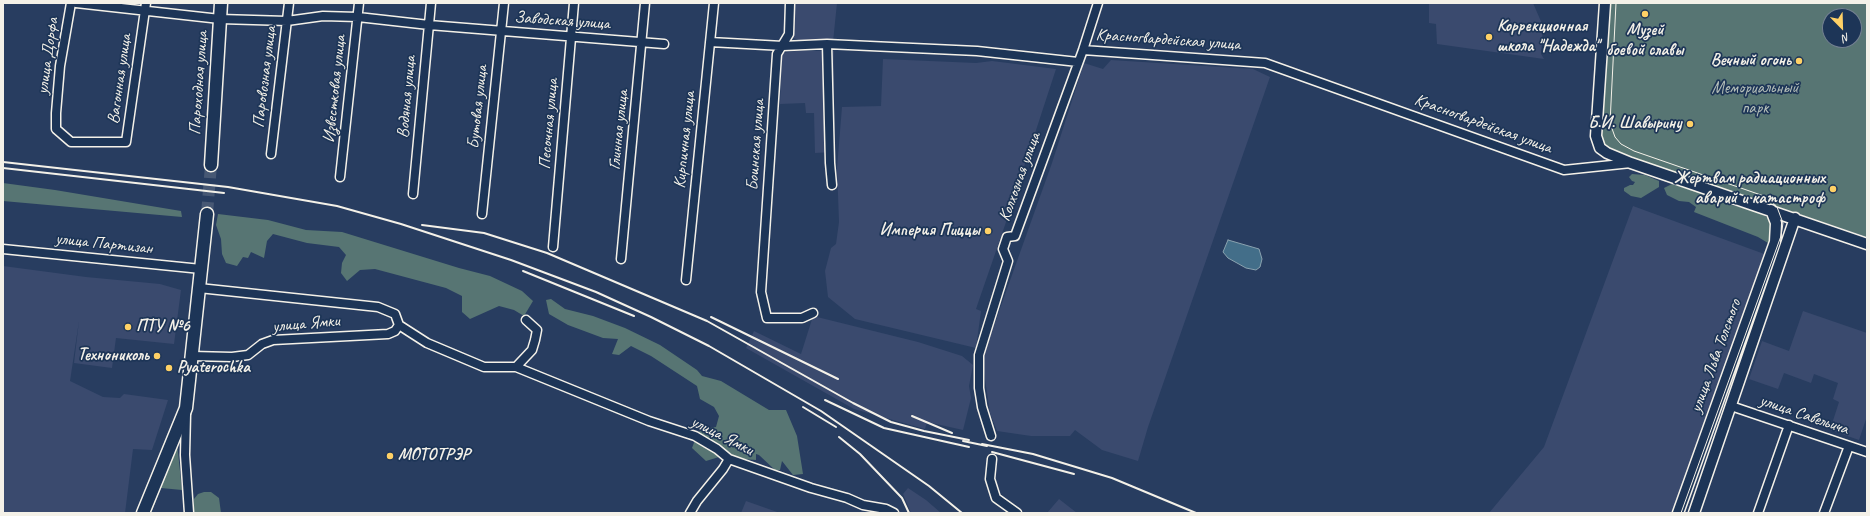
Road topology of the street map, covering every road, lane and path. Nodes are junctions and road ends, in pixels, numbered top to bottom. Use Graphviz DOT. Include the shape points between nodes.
graph roads {
  1 [pos="71,3"];
  2 [pos="76,3"];
  3 [pos="221,3"];
  4 [pos="289,3"];
  5 [pos="360,3"];
  6 [pos="431,3"];
  7 [pos="504,3"];
  8 [pos="574,3"];
  9 [pos="645,3"];
  10 [pos="714,3"];
  11 [pos="790,3"];
  12 [pos="1098,3"];
  13 [pos="1605,3"];
  14 [pos="146,6"];
  15 [pos="358,17"];
  16 [pos="220,19"];
  17 [pos="287,21"];
  18 [pos="429,25"];
  19 [pos="501,31"];
  20 [pos="571,37"];
  21 [pos="643,42"];
  22 [pos="710,42"];
  23 [pos="664,44"];
  24 [pos="827,44"];
  25 [pos="783,46"];
  26 [pos="1083,50"];
  27 [pos="1078,62"];
  28 [pos="56,113"];
  29 [pos="271,154"];
  30 [pos="1632,162"];
  31 [pos="211,165"];
  32 [pos="340,178"];
  33 [pos="832,185"];
  34 [pos="413,194"];
  35 [pos="1771,210"];
  36 [pos="207,214"];
  37 [pos="482,214"];
  38 [pos="1795,218"];
  39 [pos="1867,244"];
  40 [pos="553,247"];
  41 [pos="3,248"];
  42 [pos="622,259"];
  43 [pos="201,269"];
  44 [pos="686,280"];
  45 [pos="199,288"];
  46 [pos="813,313"];
  47 [pos="526,320"];
  48 [pos="399,325"];
  49 [pos="192,356"];
  50 [pos="516,367"];
  51 [pos="1731,406"];
  52 [pos="186,408"];
  53 [pos="1789,426"];
  54 [pos="991,436"];
  55 [pos="1849,446"];
  56 [pos="1867,452"];
  57 [pos="728,459"];
  58 [pos="992,459"];
  59 [pos="143,513"];
  60 [pos="189,513"];
  61 [pos="690,513"];
  62 [pos="894,513"];
  63 [pos="1017,513"];
  64 [pos="1678,513"];
  65 [pos="1694,513"];
  66 [pos="1758,513"];
  67 [pos="1824,513"];
  1 -- 28 [label="street, улица Дорфа" via="60,66"];
  2 -- 14 [label="street, Заводская улица"];
  3 -- 16 [label="main road, Пароходная улица"];
  4 -- 17 [label="street, Паровозная улица"];
  5 -- 15 [label="street, Известковая улица"];
  6 -- 18 [label="street, Водяная улица"];
  7 -- 19 [label="street, Бутовая улица"];
  8 -- 20 [label="street, Песочная улица"];
  9 -- 21 [label="street, Глинная улица"];
  10 -- 22 [label="street, Кирпичная улица"];
  11 -- 25 [label="street, Боинская улица" via="789,34"];
  12 -- 26 [label="street, Колхозная улица"];
  13 -- 30 [label="street" via="1596,136 1600,148"];
  14 -- 16 [label="street, Заводская улица"];
  14 -- 28 [label="street, Вагонная улица" via="126,142 71,142 56,129"];
  15 -- 17 [label="street, Заводская улица" via="323,16"];
  15 -- 18 [label="street, Заводская улица"];
  15 -- 32 [label="street, Известковая улица"];
  16 -- 17 [label="street, Заводская улица"];
  16 -- 31 [label="main road, Пароходная улица"];
  17 -- 29 [label="street, Паровозная улица"];
  18 -- 19 [label="street, Заводская улица"];
  18 -- 34 [label="street, Водяная улица"];
  19 -- 20 [label="street, Заводская улица"];
  19 -- 37 [label="street, Бутовая улица"];
  20 -- 21 [label="street, Заводская улица"];
  20 -- 40 [label="street, Песочная улица"];
  21 -- 23 [label="street, Заводская улица"];
  21 -- 42 [label="street, Глинная улица"];
  22 -- 25 [label="street"];
  22 -- 44 [label="street, Кирпичная улица"];
  24 -- 25 [label="street"];
  24 -- 27 [label="street" via="976,51"];
  24 -- 33 [label="street"];
  25 -- 46 [label="street, Боинская улица" via="777,54 761,292 767,318 802,318"];
  26 -- 27 [label="street, Колхозная улица"];
  26 -- 30 [label="street, Красногвардейская улица" via="1265,64 1564,170"];
  27 -- 54 [label="street, Колхозная улица" via="1016,236 1007,236 1003,249 1008,261 979,355 979,388"];
  30 -- 35 [label="street, Красногвардейская улица"];
  35 -- 38 [label="street, Красногвардейская улица"];
  35 -- 64 [label="street, улица Льва Толстого" via="1776,223 1775,242"];
  36 -- 43 [label="main road"];
  38 -- 39 [label="street, Красногвардейская улица"];
  38 -- 51 [label="street, улица Льва Толстого"];
  41 -- 43 [label="street, улица Партизан"];
  43 -- 45 [label="main road"];
  45 -- 48 [label="street, улица Ямки" via="378,307 395,314"];
  45 -- 49 [label="main road"];
  47 -- 50 [label="street" via="537,330 535,340 532,350"];
  48 -- 49 [label="street, улица Ямки" via="395,331 388,334 273,340 262,344 248,355"];
  48 -- 50 [label="street, улица Ямки" via="427,343 484,367"];
  49 -- 52 [label="main road"];
  50 -- 57 [label="street, улица Ямки" via="649,421 695,436"];
  51 -- 53 [label="street, улица Савельича"];
  51 -- 65 [label="street, улица Льва Толстого"];
  52 -- 59 [label="main road"];
  52 -- 60 [label="street" via="185,455"];
  53 -- 55 [label="street, улица Савельича"];
  53 -- 66 [label="street"];
  55 -- 56 [label="street, улица Савельича"];
  55 -- 67 [label="street"];
  57 -- 61 [label="street" via="723,470"];
  57 -- 62 [label="street, улица Ямки"];
  58 -- 63 [label="street" via="990,479 996,498"];
}
